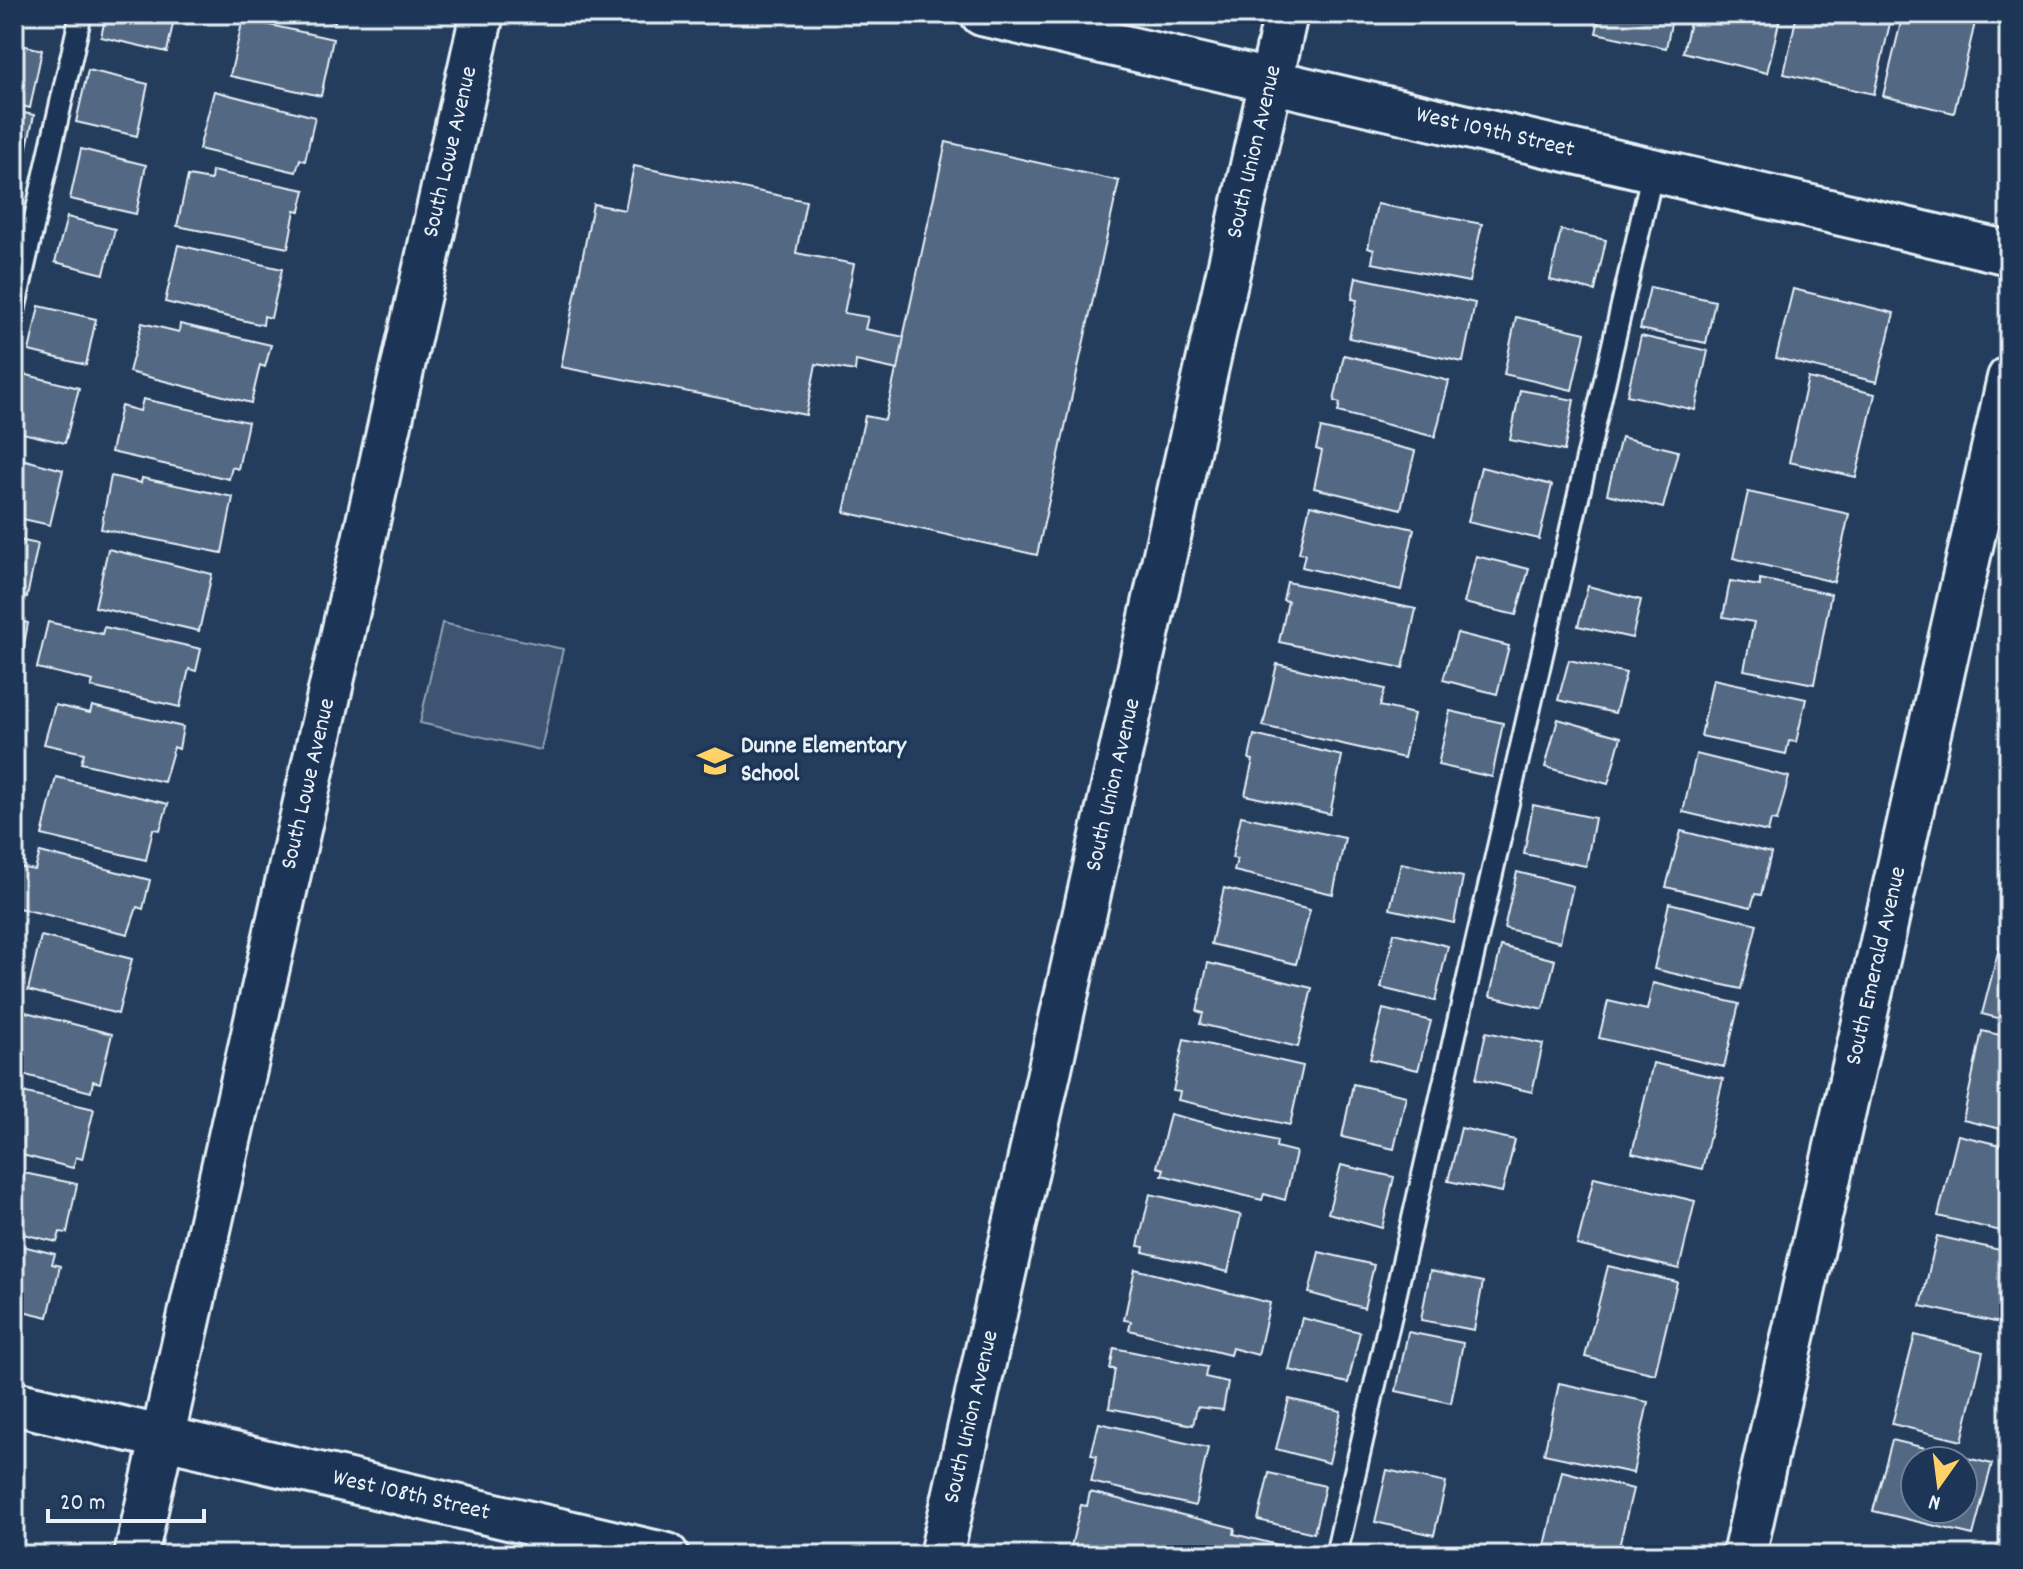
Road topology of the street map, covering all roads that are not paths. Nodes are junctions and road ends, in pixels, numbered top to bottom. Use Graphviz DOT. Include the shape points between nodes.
graph roads {
  1 [pos="81,14"];
  2 [pos="482,14"];
  3 [pos="982,14"];
  4 [pos="1286,14"];
  5 [pos="1271,81"];
  6 [pos="1653,170"];
  7 [pos="2009,253"];
  8 [pos="14,311"];
  9 [pos="2009,378"];
  10 [pos="14,1403"];
  11 [pos="162,1438"];
  12 [pos="535,1540"];
  13 [pos="136,1555"];
  14 [pos="667,1555"];
  15 [pos="941,1555"];
  16 [pos="1336,1555"];
  17 [pos="1744,1555"];
  1 -- 8 [label="lane"];
  2 -- 11 [label="street, South Lowe Avenue"];
  3 -- 5 [label="street, West 109th Street"];
  4 -- 5 [label="street, South Union Avenue"];
  5 -- 6 [label="street, West 109th Street"];
  5 -- 15 [label="street, South Union Avenue"];
  6 -- 7 [label="street, West 109th Street"];
  6 -- 16 [label="lane"];
  9 -- 17 [label="street, South Emerald Avenue"];
  10 -- 11 [label="street, West 108th Street"];
  11 -- 12 [label="street, West 108th Street"];
  11 -- 13 [label="street, South Lowe Avenue"];
  12 -- 14 [label="street, West 108th Street"];
}
